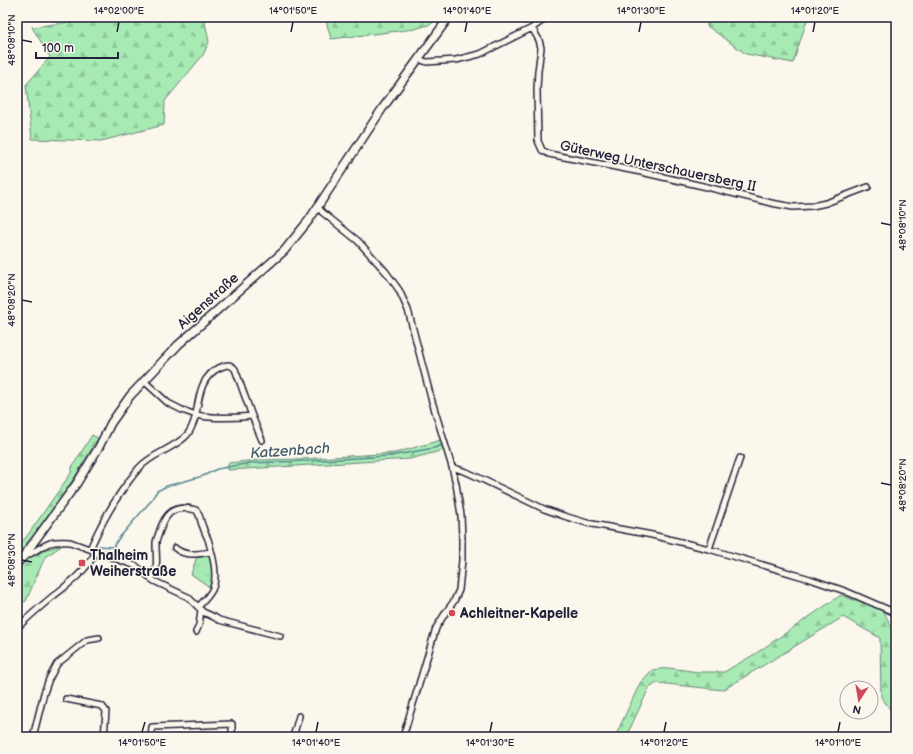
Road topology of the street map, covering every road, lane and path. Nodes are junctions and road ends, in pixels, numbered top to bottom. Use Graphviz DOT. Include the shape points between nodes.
graph roads {
  1 [pos="449,17"];
  2 [pos="548,17"];
  3 [pos="532,28"];
  4 [pos="418,59"];
  5 [pos="868,187"];
  6 [pos="318,207"];
  7 [pos="144,381"];
  8 [pos="196,415"];
  9 [pos="252,416"];
  10 [pos="262,440"];
  11 [pos="740,458"];
  12 [pos="452,467"];
  13 [pos="175,548"];
  14 [pos="90,549"];
  15 [pos="709,549"];
  16 [pos="96,552"];
  17 [pos="211,552"];
  18 [pos="23,557"];
  19 [pos="17,564"];
  20 [pos="151,579"];
  21 [pos="199,609"];
  22 [pos="896,613"];
  23 [pos="17,628"];
  24 [pos="196,632"];
  25 [pos="280,636"];
  26 [pos="99,638"];
  27 [pos="66,699"];
  28 [pos="299,716"];
  29 [pos="33,737"];
  30 [pos="104,737"];
  31 [pos="151,737"];
  32 [pos="232,737"];
  33 [pos="293,737"];
  34 [pos="403,737"];
  1 -- 4 [label="street, Aigenstraße"];
  2 -- 3 [label="street"];
  3 -- 4 [label="street" via="480,54 456,60 427,62"];
  3 -- 5 [label="street, Güterweg Unterschauersberg II" via="541,48 537,89 538,141 542,150 549,154 793,207 826,203"];
  4 -- 6 [label="street, Aigenstraße"];
  6 -- 7 [label="street, Aigenstraße" via="284,251 178,345"];
  6 -- 12 [label="street" via="358,241 399,290 408,310"];
  7 -- 8 [label="street" via="168,403"];
  7 -- 18 [label="street, Aigenstraße" via="111,423 77,483"];
  8 -- 9 [label="street" via="208,418"];
  8 -- 9 [label="street" via="204,382 215,369 228,364 235,369"];
  8 -- 14 [label="street" via="187,435 141,466 121,491"];
  9 -- 10 [label="street"];
  11 -- 15 [label="street"];
  12 -- 15 [label="street" via="564,516"];
  12 -- 34 [label="street" via="461,515 462,560 459,590 436,628"];
  13 -- 17 [label="street" via="188,554"];
  14 -- 16 [label="street"];
  14 -- 18 [label="street" via="70,542 59,542 46,545"];
  15 -- 22 [label="street" via="810,579"];
  16 -- 20 [label="street" via="136,566"];
  16 -- 23 [label="street" via="73,581"];
  17 -- 20 [label="street" via="198,512 174,510 167,516 158,536 157,567"];
  17 -- 21 [label="street" via="215,572 213,587"];
  18 -- 19 [label="street, Aigenstraße"];
  20 -- 21 [label="street" via="188,597"];
  21 -- 24 [label="street" via="199,625"];
  21 -- 25 [label="street" via="219,620"];
  26 -- 29 [label="street" via="87,640 57,664 44,693"];
  27 -- 30 [label="street" via="102,706 106,711"];
  28 -- 33 [label="street"];
  31 -- 32 [label="street" via="152,727 232,724"];
}
